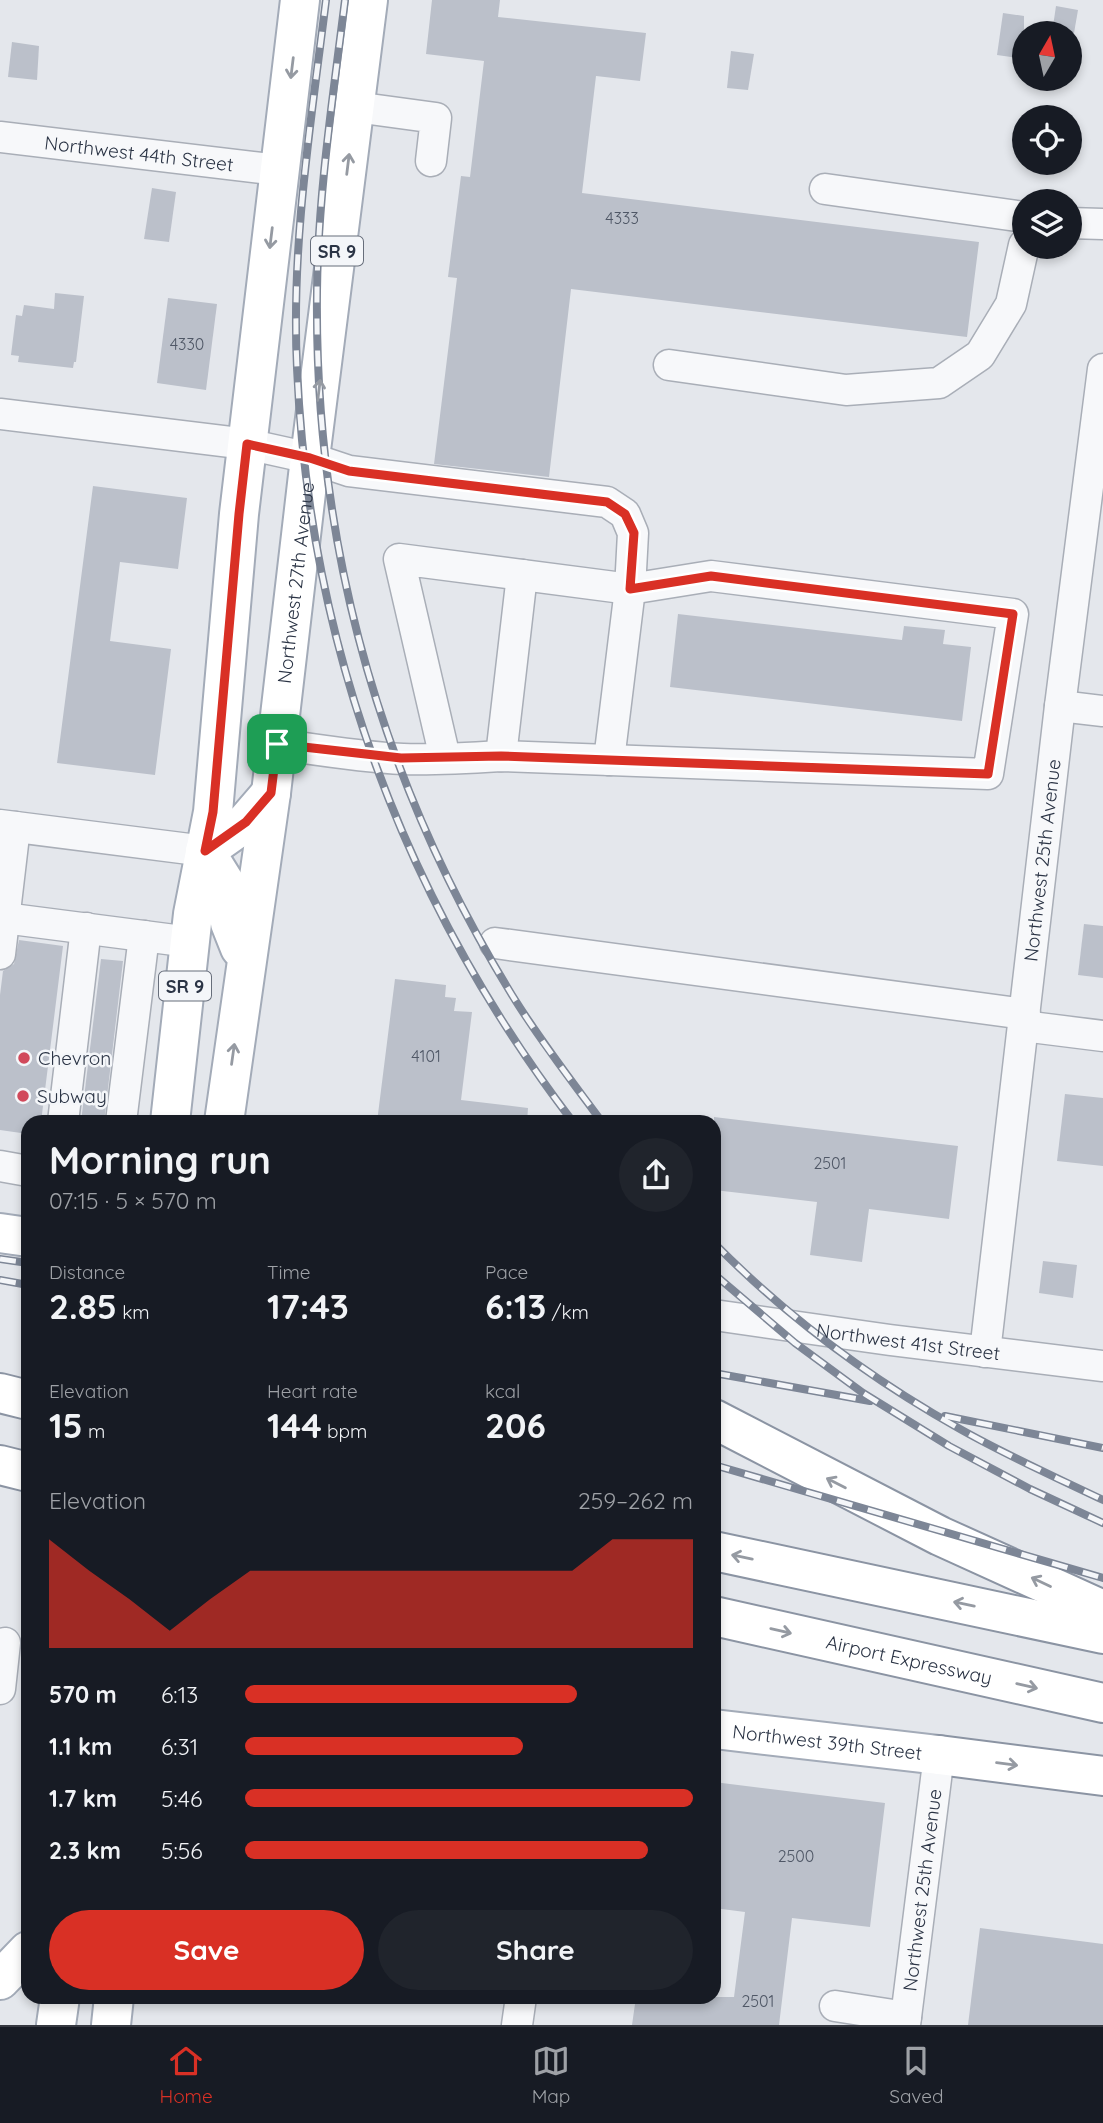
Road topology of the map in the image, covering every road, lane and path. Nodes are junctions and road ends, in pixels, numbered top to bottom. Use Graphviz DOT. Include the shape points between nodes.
graph roads {
  1 [pos="300,0"];
  2 [pos="368,0"];
  3 [pos="355,107"];
  4 [pos="0,137"];
  5 [pos="431,161"];
  6 [pos="279,170"];
  7 [pos="825,189"];
  8 [pos="1012,215"];
  9 [pos="1082,223"];
  10 [pos="1103,224"];
  11 [pos="1021,259"];
  12 [pos="669,365"];
  13 [pos="1103,369"];
  14 [pos="0,414"];
  15 [pos="247,444"];
  16 [pos="310,458"];
  17 [pos="523,575"];
  18 [pos="630,589"];
  19 [pos="1060,706"];
  20 [pos="1103,711"];
  21 [pos="277,744"];
  22 [pos="501,756"];
  23 [pos="445,758"];
  24 [pos="609,760"];
  25 [pos="271,793"];
  26 [pos="8,826"];
  27 [pos="205,851"];
  28 [pos="4,918"];
  29 [pos="86,928"];
  30 [pos="144,936"];
  31 [pos="190,942"];
  32 [pos="495,943"];
  33 [pos="0,954"];
  34 [pos="246,962"];
  35 [pos="1024,1020"];
  36 [pos="1103,1036"];
  37 [pos="64,1115"];
  38 [pos="122,1115"];
  39 [pos="171,1115"];
  40 [pos="225,1115"];
  41 [pos="0,1166"];
  42 [pos="21,1170"];
  43 [pos="0,1233"];
  44 [pos="21,1236"];
  45 [pos="721,1316"];
  46 [pos="985,1352"];
  47 [pos="1103,1366"];
  48 [pos="0,1393"];
  49 [pos="21,1398"];
  50 [pos="721,1423"];
  51 [pos="0,1465"];
  52 [pos="21,1471"];
  53 [pos="0,1472"];
  54 [pos="21,1473"];
  55 [pos="721,1552"];
  56 [pos="1103,1610"];
  57 [pos="721,1618"];
  58 [pos="1103,1634"];
  59 [pos="11,1644"];
  60 [pos="0,1689"];
  61 [pos="1103,1703"];
  62 [pos="721,1730"];
  63 [pos="939,1755"];
  64 [pos="1103,1776"];
  65 [pos="21,1958"];
  66 [pos="0,1980"];
  67 [pos="59,2004"];
  68 [pos="113,2004"];
  69 [pos="520,2004"];
  70 [pos="835,2006"];
  71 [pos="906,2021"];
  72 [pos="56,2025"];
  73 [pos="111,2025"];
  74 [pos="517,2025"];
  1 -- 6 [label="main road, SR 9, one-way"];
  2 -- 3 [label="main road, Northwest 27th Avenue / SR 9"];
  3 -- 5 [label="street" via="436,118"];
  16 -- 3 [label="main road, Northwest 27th Avenue / SR 9, one-way"];
  4 -- 6 [label="street, Northwest 44th Street"];
  6 -- 15 [label="main road, SR 9, one-way"];
  7 -- 8 [label="street"];
  9 -- 10 [label="street"];
  11 -- 12 [label="street" via="1011,304 980,355 939,383 846,390"];
  13 -- 19 [label="street, Northwest 25th Avenue"];
  14 -- 15 [label="street"];
  15 -- 16 [label="street"];
  15 -- 27 [label="main road, SR 9" via="213,812"];
  16 -- 18 [label="street" via="349,471 607,502 625,514 634,533"];
  16 -- 21 [label="main road, Northwest 27th Avenue / SR 9"];
  17 -- 18 [label="street"];
  17 -- 22 [label="street"];
  17 -- 23 [label="street" via="399,559"];
  18 -- 24 [label="street"];
  18 -- 24 [label="street" via="711,576 1013,614 988,774"];
  19 -- 20 [label="street"];
  19 -- 35 [label="street, Northwest 25th Avenue"];
  21 -- 23 [label="street" via="401,758"];
  21 -- 25 [label="main road, Northwest 27th Avenue / SR 9"];
  22 -- 23 [label="street"];
  22 -- 24 [label="street"];
  25 -- 27 [label="main road" via="246,822"];
  25 -- 34 [label="main road, Northwest 27th Avenue / SR 9"];
  26 -- 27 [label="street"];
  26 -- 28 [label="street"];
  27 -- 31 [label="main road, SR 9"];
  27 -- 34 [label="main road" via="225,883 230,923"];
  28 -- 29 [label="street"];
  28 -- 33 [label="street"];
  29 -- 30 [label="street"];
  29 -- 37 [label="street"];
  30 -- 31 [label="street"];
  30 -- 38 [label="street"];
  31 -- 39 [label="main road, SR 9"];
  32 -- 35 [label="street"];
  40 -- 34 [label="main road, Northwest 27th Avenue / SR 9, one-way"];
  35 -- 36 [label="street"];
  35 -- 46 [label="street, Northwest 25th Avenue"];
  41 -- 42 [label="street"];
  43 -- 44 [label="main road"];
  45 -- 46 [label="street, Northwest 41st Street"];
  46 -- 47 [label="street, Northwest 41st Street"];
  48 -- 49 [label="main road"];
  56 -- 50 [label="main road, one-way" via="940,1536"];
  51 -- 52 [label="main road"];
  53 -- 54 [label="main road"];
  58 -- 55 [label="main road, one-way"];
  57 -- 61 [label="main road, Airport Expressway, one-way"];
  59 -- 60 [label="street"];
  62 -- 63 [label="main road, Northwest 39th Street"];
  63 -- 64 [label="main road, Northwest 39th Street, one-way"];
  63 -- 71 [label="street, Northwest 25th Avenue"];
  65 -- 66 [label="main road"];
  67 -- 72 [label="main road"];
  68 -- 73 [label="main road"];
  69 -- 74 [label="street"];
  70 -- 71 [label="street"];
}
